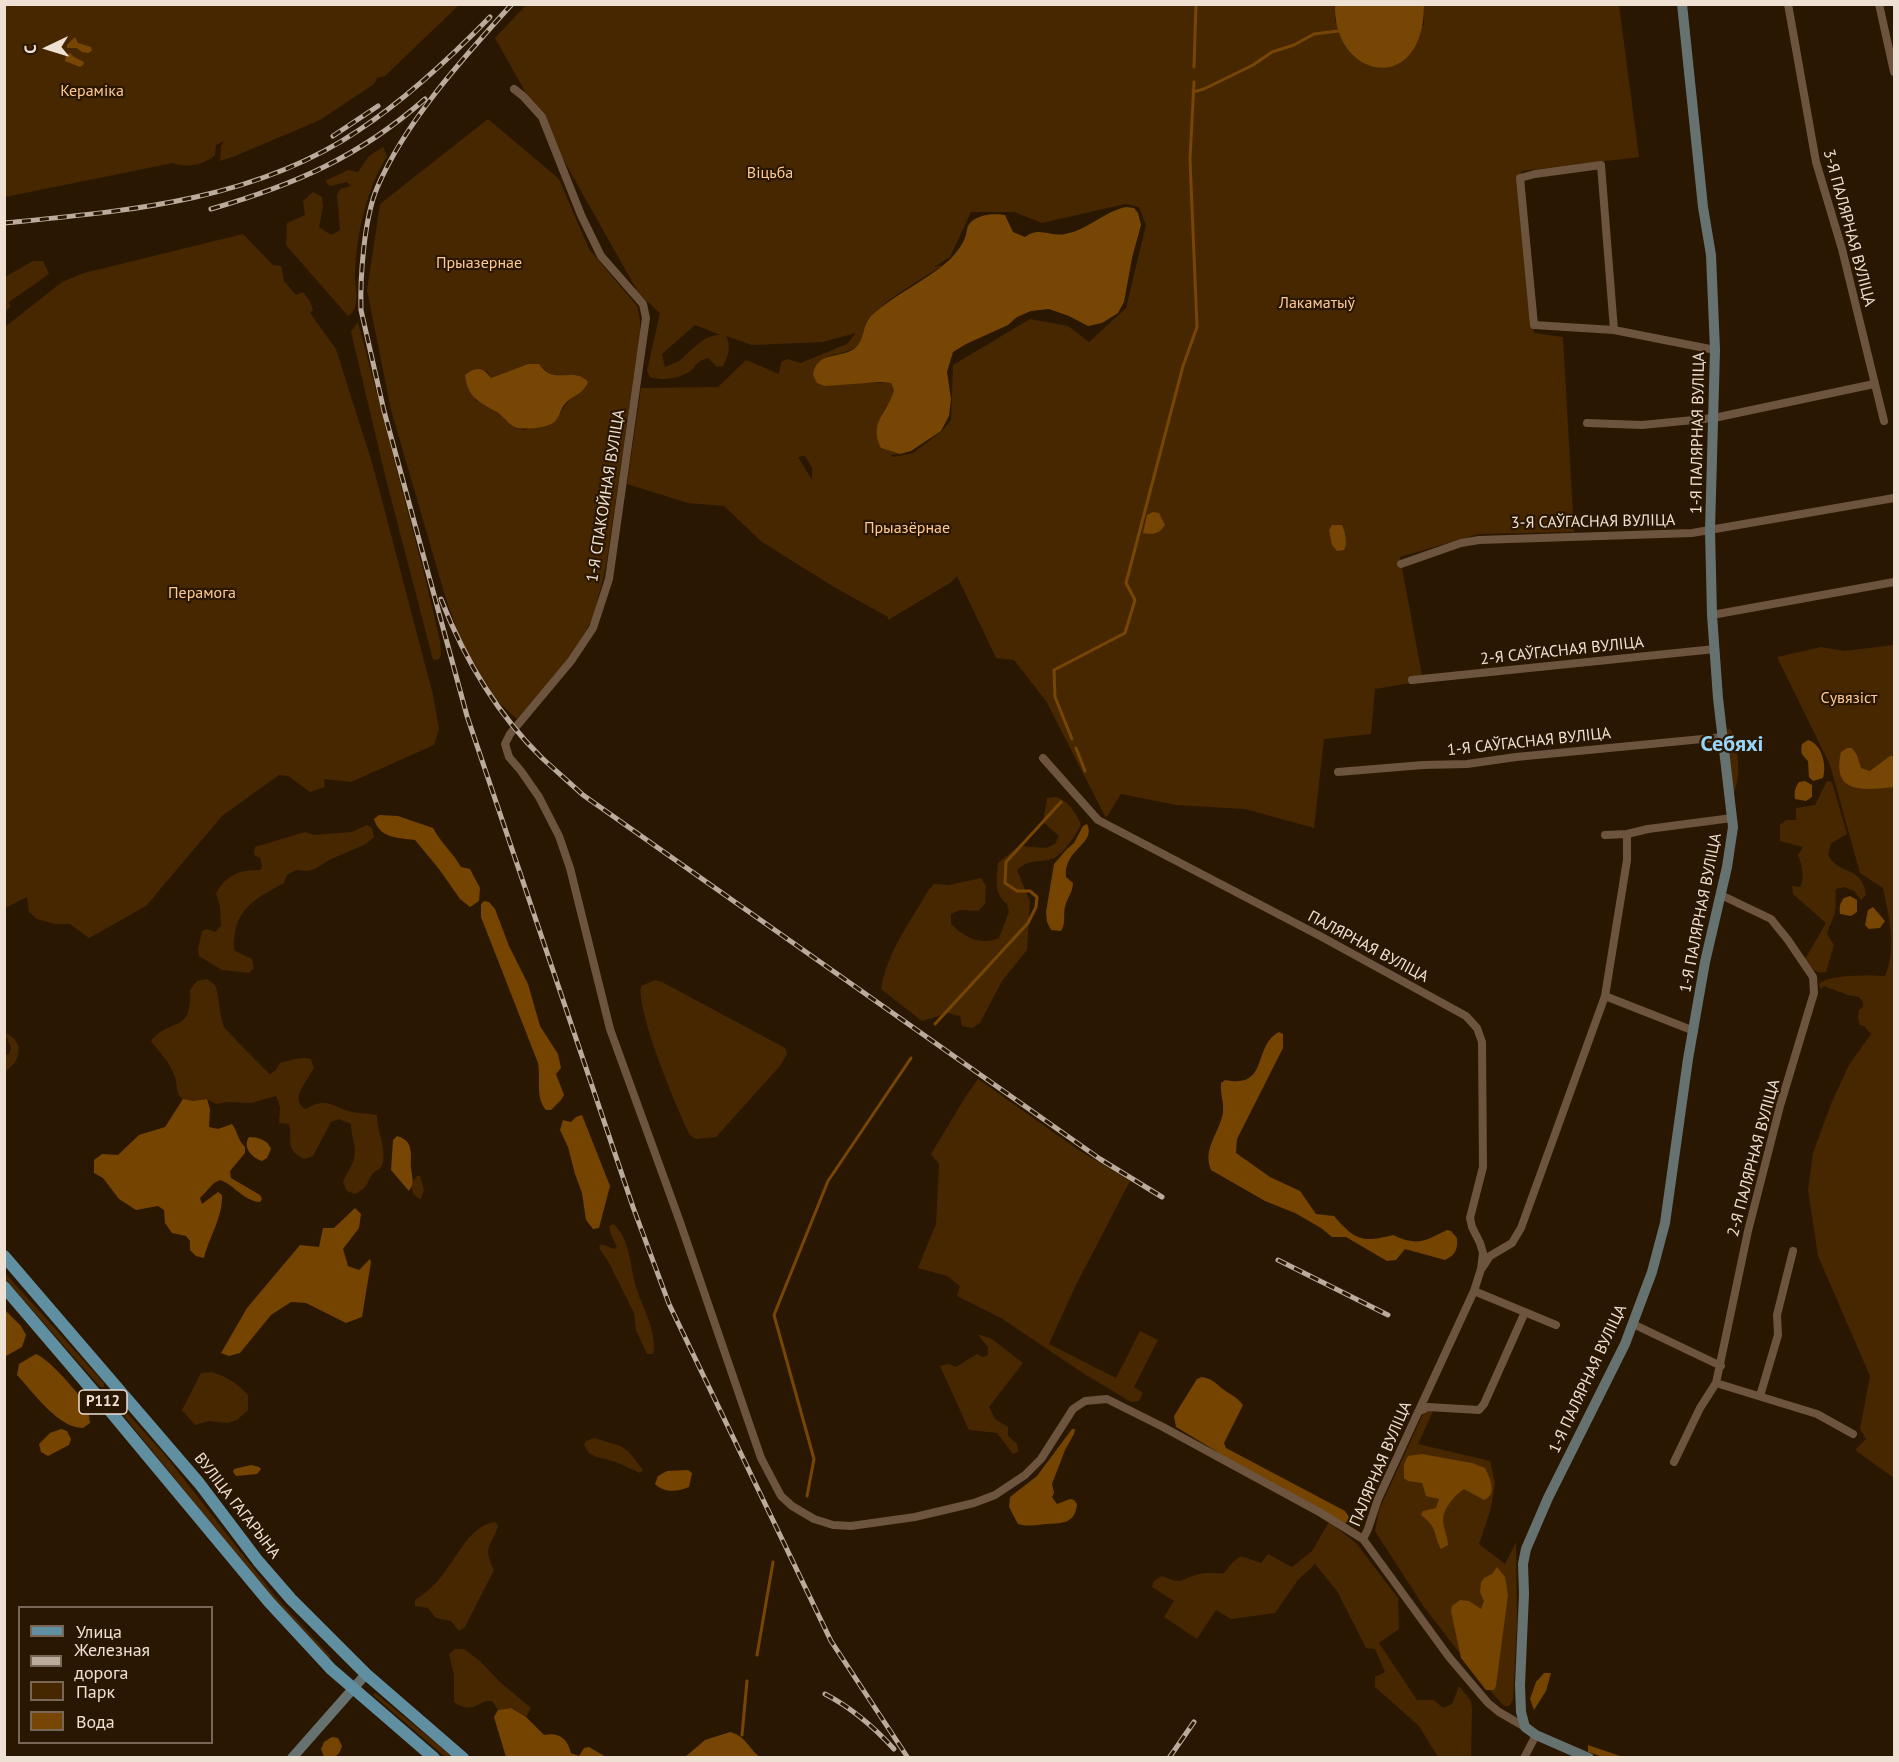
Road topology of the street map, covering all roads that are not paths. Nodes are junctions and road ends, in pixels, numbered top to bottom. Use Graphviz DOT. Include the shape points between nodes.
graph roads {
  1 [pos="1682,4"];
  2 [pos="1788,4"];
  3 [pos="1879,4"];
  4 [pos="1894,72"];
  5 [pos="514,89"];
  6 [pos="1614,330"];
  7 [pos="1715,350"];
  8 [pos="1874,384"];
  9 [pos="1713,418"];
  10 [pos="1884,421"];
  11 [pos="1587,423"];
  12 [pos="1894,498"];
  13 [pos="1710,530"];
  14 [pos="1401,564"];
  15 [pos="1894,582"];
  16 [pos="1712,615"];
  17 [pos="1715,649"];
  18 [pos="1412,680"];
  19 [pos="1722,737"];
  20 [pos="1043,758"];
  21 [pos="1338,772"];
  22 [pos="1732,818"];
  23 [pos="1627,834"];
  24 [pos="1605,835"];
  25 [pos="1721,895"];
  26 [pos="1605,996"];
  27 [pos="1694,1031"];
  28 [pos="1793,1251"];
  29 [pos="4,1256"];
  30 [pos="1481,1269"];
  31 [pos="4,1287"];
  32 [pos="1474,1291"];
  33 [pos="1526,1312"];
  34 [pos="1633,1324"];
  35 [pos="1556,1325"];
  36 [pos="1721,1366"];
  37 [pos="109,1377"];
  38 [pos="1716,1383"];
  39 [pos="94,1391"];
  40 [pos="1761,1396"];
  41 [pos="127,1399"];
  42 [pos="111,1412"];
  43 [pos="1418,1412"];
  44 [pos="1853,1434"];
  45 [pos="1674,1462"];
  46 [pos="1363,1539"];
  47 [pos="366,1674"];
  48 [pos="354,1689"];
  49 [pos="1525,1727"];
  50 [pos="1536,1735"];
  51 [pos="292,1758"];
  52 [pos="434,1758"];
  53 [pos="463,1758"];
  54 [pos="1524,1758"];
  55 [pos="1589,1758"];
  1 -- 7 [label="street, 1-Я ПАЛЯРНАЯ ВУЛІЦА" via="1702,207 1711,255"];
  2 -- 8 [label="street, 3-Я ПАЛЯРНАЯ ВУЛІЦА" via="1816,162 1842,249"];
  3 -- 4 [label="street"];
  5 -- 46 [label="street, 1-Я СПАКОЙНАЯ ВУЛІЦА" via="542,117 601,256 643,304 646,318 609,579 593,628 505,744 509,757 539,797 559,836 610,1029 761,1458 781,1496 814,1519 851,1526 974,1503 995,1495 1025,1475 1041,1459 1073,1409 1085,1401 1107,1399"];
  6 -- 6 [label="street" via="1534,325 1520,178 1601,165"];
  6 -- 7 [label="street"];
  7 -- 9 [label="street, 1-Я ПАЛЯРНАЯ ВУЛІЦА"];
  8 -- 9 [label="street"];
  8 -- 10 [label="street, 3-Я ПАЛЯРНАЯ ВУЛІЦА"];
  9 -- 11 [label="street" via="1642,425"];
  9 -- 13 [label="street, 1-Я ПАЛЯРНАЯ ВУЛІЦА"];
  12 -- 13 [label="street, 3-Я САЎГАСНАЯ ВУЛІЦА"];
  13 -- 14 [label="street, 3-Я САЎГАСНАЯ ВУЛІЦА" via="1494,538 1461,543"];
  13 -- 16 [label="street, 1-Я ПАЛЯРНАЯ ВУЛІЦА"];
  15 -- 16 [label="street"];
  16 -- 17 [label="street, 1-Я ПАЛЯРНАЯ ВУЛІЦА"];
  17 -- 18 [label="street, 2-Я САЎГАСНАЯ ВУЛІЦА"];
  17 -- 19 [label="street, 1-Я ПАЛЯРНАЯ ВУЛІЦА"];
  19 -- 21 [label="street, 1-Я САЎГАСНАЯ ВУЛІЦА" via="1467,764"];
  19 -- 22 [label="street, 1-Я ПАЛЯРНАЯ ВУЛІЦА"];
  20 -- 30 [label="street, ПАЛЯРНАЯ ВУЛІЦА" via="1098,820 1472,1021 1482,1042 1484,1167 1470,1218 1483,1254"];
  22 -- 23 [label="street"];
  22 -- 25 [label="street, 1-Я ПАЛЯРНАЯ ВУЛІЦА"];
  23 -- 24 [label="street"];
  23 -- 26 [label="street, ПАЛЯРНАЯ ВУЛІЦА" via="1627,860"];
  25 -- 27 [label="street, 1-Я ПАЛЯРНАЯ ВУЛІЦА"];
  25 -- 36 [label="street, 2-Я ПАЛЯРНАЯ ВУЛІЦА" via="1771,919 1813,977 1814,993 1748,1231"];
  26 -- 27 [label="street"];
  26 -- 30 [label="street, ПАЛЯРНАЯ ВУЛІЦА" via="1521,1228 1512,1243 1490,1256"];
  27 -- 34 [label="street, 1-Я ПАЛЯРНАЯ ВУЛІЦА" via="1665,1223"];
  28 -- 40 [label="street" via="1777,1315 1778,1335"];
  29 -- 37 [label="main road, ВУЛІЦА ГАГАРЫНА / Р112"];
  30 -- 32 [label="street, ПАЛЯРНАЯ ВУЛІЦА"];
  31 -- 39 [label="main road, Р112"];
  32 -- 33 [label="street"];
  32 -- 43 [label="street, ПАЛЯРНАЯ ВУЛІЦА"];
  33 -- 35 [label="street"];
  33 -- 43 [label="street" via="1479,1410 1428,1407"];
  34 -- 36 [label="street"];
  34 -- 49 [label="street, 1-Я ПАЛЯРНАЯ ВУЛІЦА" via="1526,1549 1520,1685"];
  36 -- 38 [label="street, 2-Я ПАЛЯРНАЯ ВУЛІЦА"];
  37 -- 39 [label="main road" via="108,1390"];
  37 -- 41 [label="main road, ВУЛІЦА ГАГАРЫНА / Р112"];
  38 -- 40 [label="street"];
  38 -- 45 [label="street, 2-Я ПАЛЯРНАЯ ВУЛІЦА"];
  39 -- 42 [label="main road, Р112"];
  40 -- 44 [label="street" via="1817,1414"];
  41 -- 42 [label="main road" via="114,1400"];
  41 -- 47 [label="main road, ВУЛІЦА ГАГАРЫНА / Р112" via="291,1599"];
  42 -- 48 [label="main road, Р112" via="269,1602"];
  43 -- 46 [label="street, ПАЛЯРНАЯ ВУЛІЦА"];
  46 -- 49 [label="street, ПАЛЯРНАЯ ВУЛІЦА" via="1449,1657 1491,1706"];
  47 -- 48 [label="street"];
  47 -- 53 [label="main road, ВУЛІЦА ГАГАРЫНА / Р112"];
  48 -- 51 [label="street"];
  48 -- 52 [label="main road, Р112"];
  49 -- 50 [label="street"];
  50 -- 54 [label="street"];
  50 -- 55 [label="street"];
}
